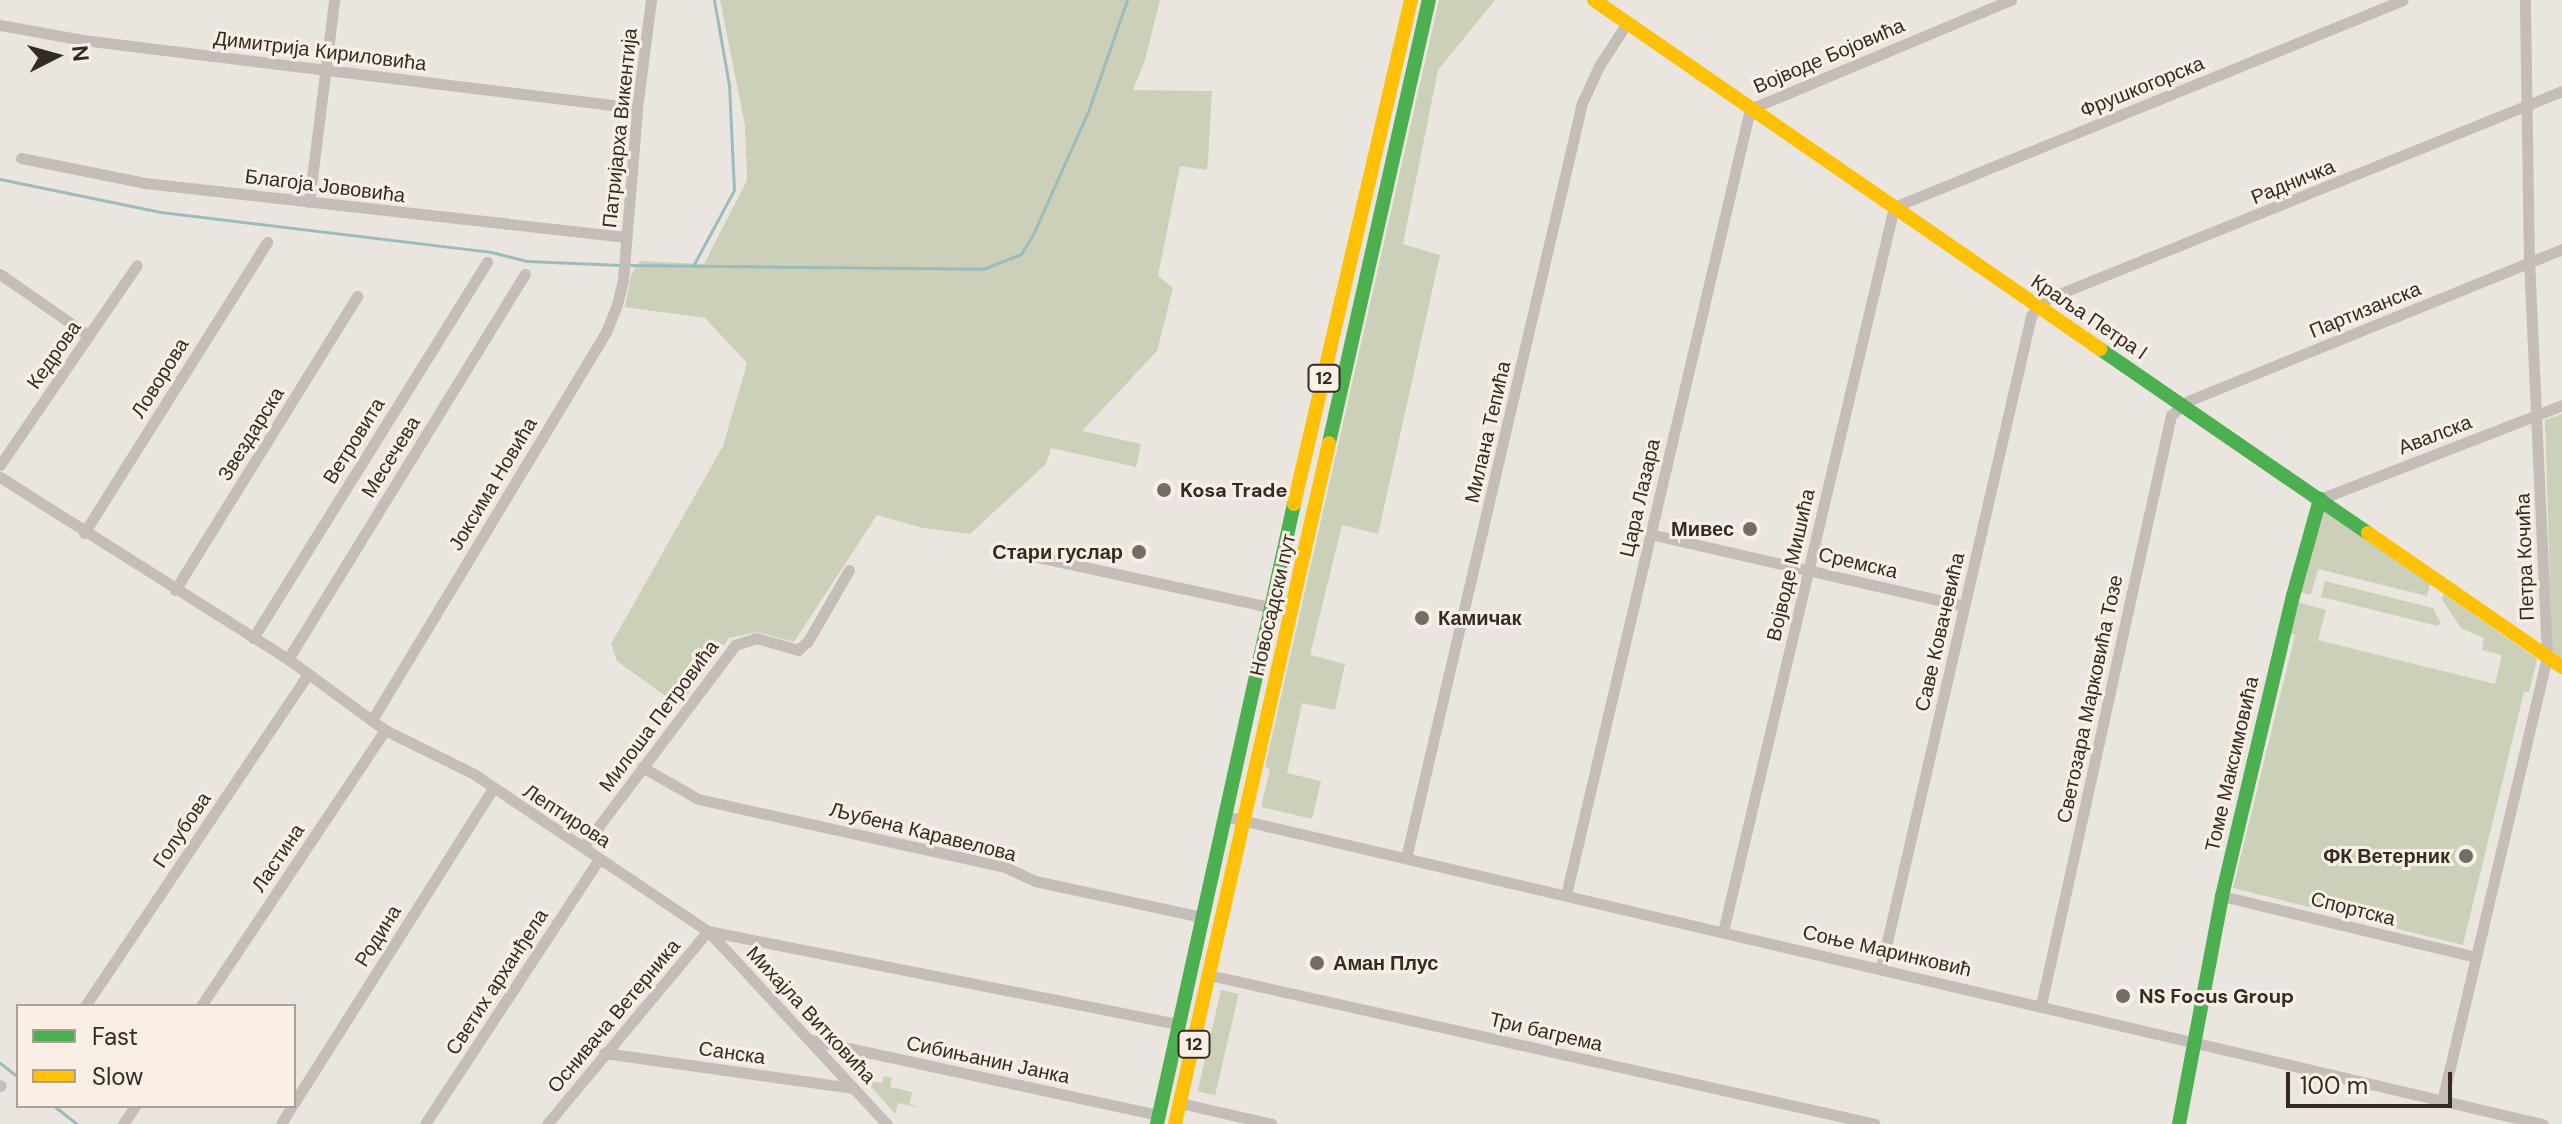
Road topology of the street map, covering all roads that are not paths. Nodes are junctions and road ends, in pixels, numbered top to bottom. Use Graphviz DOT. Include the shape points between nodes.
graph roads {
  1 [pos="334,0"];
  2 [pos="651,0"];
  3 [pos="1411,0"];
  4 [pos="1429,0"];
  5 [pos="1594,0"];
  6 [pos="2011,0"];
  7 [pos="2403,0"];
  8 [pos="2525,0"];
  9 [pos="1627,23"];
  10 [pos="0,25"];
  11 [pos="326,70"];
  12 [pos="2562,91"];
  13 [pos="2529,107"];
  14 [pos="637,108"];
  15 [pos="1750,109"];
  16 [pos="21,158"];
  17 [pos="309,202"];
  18 [pos="1894,207"];
  19 [pos="626,237"];
  20 [pos="267,242"];
  21 [pos="2562,249"];
  22 [pos="487,262"];
  23 [pos="2529,262"];
  24 [pos="137,265"];
  25 [pos="624,265"];
  26 [pos="0,274"];
  27 [pos="525,274"];
  28 [pos="357,296"];
  29 [pos="2038,306"];
  30 [pos="89,336"];
  31 [pos="2181,404"];
  32 [pos="2562,405"];
  33 [pos="2538,415"];
  34 [pos="0,465"];
  35 [pos="0,477"];
  36 [pos="2320,499"];
  37 [pos="84,533"];
  38 [pos="1650,534"];
  39 [pos="1038,557"];
  40 [pos="1808,569"];
  41 [pos="849,570"];
  42 [pos="175,590"];
  43 [pos="1964,606"];
  44 [pos="1270,607"];
  45 [pos="253,638"];
  46 [pos="2547,656"];
  47 [pos="288,659"];
  48 [pos="2562,667"];
  49 [pos="308,674"];
  50 [pos="372,720"];
  51 [pos="385,730"];
  52 [pos="642,767"];
  53 [pos="493,788"];
  54 [pos="1224,816"];
  55 [pos="1244,821"];
  56 [pos="583,847"];
  57 [pos="1406,858"];
  58 [pos="599,859"];
  59 [pos="1566,895"];
  60 [pos="2222,896"];
  61 [pos="1202,917"];
  62 [pos="708,931"];
  63 [pos="1723,932"];
  64 [pos="2476,957"];
  65 [pos="1881,968"];
  66 [pos="1209,975"];
  67 [pos="86,1004"];
  68 [pos="202,1004"];
  69 [pos="2041,1005"];
  70 [pos="1179,1024"];
  71 [pos="811,1040"];
  72 [pos="2192,1040"];
  73 [pos="604,1053"];
  74 [pos="854,1088"];
  75 [pos="296,1100"];
  76 [pos="2442,1101"];
  77 [pos="1180,1103"];
  78 [pos="1158,1120"];
  79 [pos="425,1124"];
  80 [pos="547,1124"];
  81 [pos="887,1124"];
  82 [pos="1175,1124"];
  83 [pos="1272,1124"];
  84 [pos="1875,1124"];
  85 [pos="2179,1124"];
  86 [pos="2542,1124"];
  1 -- 11 [label="street"];
  2 -- 14 [label="street, Патријарха Викентија"];
  3 -- 44 [label="main road, Новосадски пут / 12"];
  4 -- 55 [label="main road, Новосадски пут / 12"];
  5 -- 9 [label="main road, Краља Петра I"];
  6 -- 15 [label="street, Војводе Бојовића"];
  7 -- 18 [label="street, Фрушкогорска"];
  8 -- 13 [label="street, Петра Кочића"];
  9 -- 15 [label="main road, Краља Петра I"];
  9 -- 57 [label="street, Милана Тепића" via="1582,103"];
  10 -- 11 [label="street, Димитрија Кириловића"];
  11 -- 14 [label="street, Димитрија Кириловића"];
  11 -- 17 [label="street"];
  12 -- 13 [label="street, Радничка"];
  13 -- 23 [label="street, Петра Кочића"];
  13 -- 29 [label="street, Радничка"];
  14 -- 19 [label="street, Патријарха Викентија"];
  15 -- 18 [label="main road, Краља Петра I"];
  15 -- 38 [label="street, Цара Лазара"];
  16 -- 17 [label="street, Благоја Јововића" via="145,183"];
  17 -- 19 [label="street, Благоја Јововића"];
  18 -- 29 [label="main road, Краља Петра I"];
  18 -- 40 [label="street, Војводе Мишића"];
  19 -- 25 [label="street, Патријарха Викентија"];
  20 -- 37 [label="street, Ловорова"];
  21 -- 23 [label="street, Партизанска"];
  22 -- 45 [label="street, Ветровита"];
  23 -- 31 [label="street, Партизанска"];
  23 -- 33 [label="street, Петра Кочића"];
  24 -- 30 [label="street, Кедрова"];
  25 -- 50 [label="street, Јоксима Новића" via="606,332"];
  26 -- 30 [label="street"];
  27 -- 47 [label="street, Месечева"];
  28 -- 42 [label="street, Звездарска"];
  29 -- 31 [label="main road, Краља Петра I"];
  29 -- 43 [label="street, Саве Ковачевића" via="2031,316"];
  30 -- 34 [label="street, Кедрова"];
  31 -- 36 [label="main road, Краља Петра I"];
  31 -- 69 [label="street, Светозара Марковића Тозе" via="2170,418"];
  32 -- 33 [label="street, Авалска"];
  33 -- 36 [label="street, Авалска"];
  33 -- 46 [label="street, Петра Кочића"];
  35 -- 37 [label="street, Лептирова"];
  36 -- 46 [label="main road, Краља Петра I"];
  36 -- 60 [label="main road, Томе Максимовића"];
  37 -- 42 [label="street, Лептирова"];
  38 -- 40 [label="street, Сремска"];
  38 -- 59 [label="street, Цара Лазара"];
  39 -- 44 [label="street, Новосадски пут"];
  40 -- 43 [label="street, Сремска"];
  40 -- 63 [label="street, Војводе Мишића"];
  41 -- 52 [label="street, Милоша Петровића" via="798,650 756,638 735,645"];
  42 -- 45 [label="street, Лептирова"];
  43 -- 65 [label="street, Саве Ковачевића"];
  44 -- 54 [label="main road, Новосадски пут / 12"];
  45 -- 47 [label="street, Лептирова"];
  46 -- 48 [label="main road, Краља Петра I"];
  46 -- 64 [label="street, Петра Кочића"];
  47 -- 49 [label="street, Лептирова"];
  49 -- 50 [label="street, Лептирова"];
  49 -- 67 [label="street, Голубова"];
  50 -- 51 [label="street, Лептирова"];
  51 -- 53 [label="street, Лептирова"];
  51 -- 68 [label="street, Ластина"];
  52 -- 56 [label="street, Милоша Петровића"];
  52 -- 61 [label="street, Љубена Каравелова" via="698,799"];
  53 -- 56 [label="street, Лептирова"];
  53 -- 75 [label="street, Родина"];
  54 -- 55 [label="street, Соње Маринковић"];
  54 -- 61 [label="main road, Новосадски пут / 12"];
  55 -- 57 [label="street, Соње Маринковић"];
  55 -- 66 [label="main road, Новосадски пут / 12"];
  56 -- 58 [label="street, Лептирова"];
  57 -- 59 [label="street, Соње Маринковић"];
  58 -- 62 [label="street, Лептирова"];
  58 -- 79 [label="street, Светих арханђела"];
  59 -- 63 [label="street, Соње Маринковић"];
  60 -- 64 [label="street, Спортска"];
  60 -- 72 [label="main road, Томе Максимовића"];
  61 -- 70 [label="main road, Новосадски пут / 12"];
  62 -- 70 [label="street, Лептирова"];
  62 -- 71 [label="street, Михајла Витковића"];
  62 -- 73 [label="street, Оснивача Ветерника"];
  63 -- 65 [label="street, Соње Маринковић"];
  64 -- 76 [label="street, Петра Кочића"];
  65 -- 69 [label="street, Соње Маринковић"];
  66 -- 77 [label="main road, Новосадски пут / 12"];
  66 -- 84 [label="street, Три багрема"];
  69 -- 72 [label="street, Соње Маринковић"];
  70 -- 78 [label="main road, Новосадски пут / 12"];
  71 -- 74 [label="street, Михајла Витковића"];
  71 -- 78 [label="street, Сибињанин Јанка"];
  72 -- 76 [label="street, Соње Маринковић"];
  72 -- 85 [label="main road, Томе Максимовића"];
  73 -- 74 [label="street, Санска"];
  73 -- 80 [label="street, Оснивача Ветерника"];
  74 -- 81 [label="street, Михајла Витковића"];
  76 -- 86 [label="street, Соње Маринковић"];
  77 -- 82 [label="main road, Новосадски пут / 12"];
  77 -- 83 [label="street"];
}
